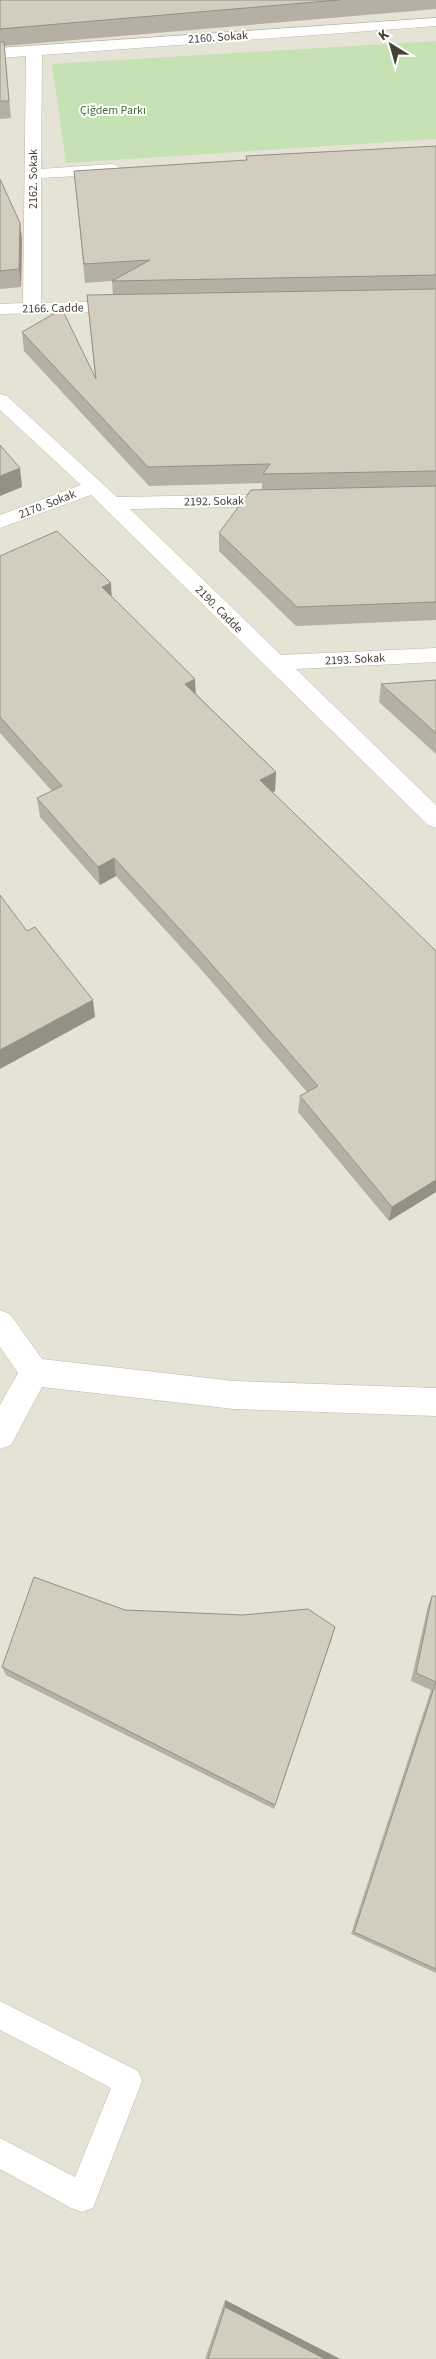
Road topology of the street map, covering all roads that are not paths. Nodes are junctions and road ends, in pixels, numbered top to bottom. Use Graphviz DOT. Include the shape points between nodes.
graph roads {
  1 [pos="436,22"];
  2 [pos="34,50"];
  3 [pos="0,53"];
  4 [pos="132,168"];
  5 [pos="34,174"];
  6 [pos="141,306"];
  7 [pos="32,308"];
  8 [pos="0,309"];
  9 [pos="0,400"];
  10 [pos="94,486"];
  11 [pos="298,500"];
  12 [pos="112,503"];
  13 [pos="0,522"];
  14 [pos="436,655"];
  15 [pos="274,663"];
  16 [pos="436,819"];
  17 [pos="0,1323"];
  18 [pos="34,1372"];
  19 [pos="436,1402"];
  20 [pos="0,1435"];
  21 [pos="0,2015"];
  22 [pos="0,2153"];
  1 -- 2 [label="street, 2160. Sokak"];
  2 -- 3 [label="street, 2160. Sokak"];
  2 -- 5 [label="street, 2162. Sokak"];
  4 -- 5 [label="street"];
  5 -- 7 [label="street, 2162. Sokak"];
  6 -- 7 [label="street, 2166. Cadde"];
  7 -- 8 [label="street, 2166. Cadde"];
  9 -- 10 [label="street, 2190. Cadde"];
  10 -- 12 [label="street, 2190. Cadde"];
  10 -- 13 [label="street, 2170. Sokak"];
  11 -- 12 [label="street, 2192. Sokak"];
  12 -- 15 [label="street, 2190. Cadde"];
  14 -- 15 [label="street, 2193. Sokak"];
  15 -- 16 [label="street, 2190. Cadde"];
  17 -- 18 [label="street"];
  18 -- 19 [label="street" via="234,1395"];
  18 -- 20 [label="street"];
  21 -- 22 [label="lane" via="128,2081 82,2197"];
}
